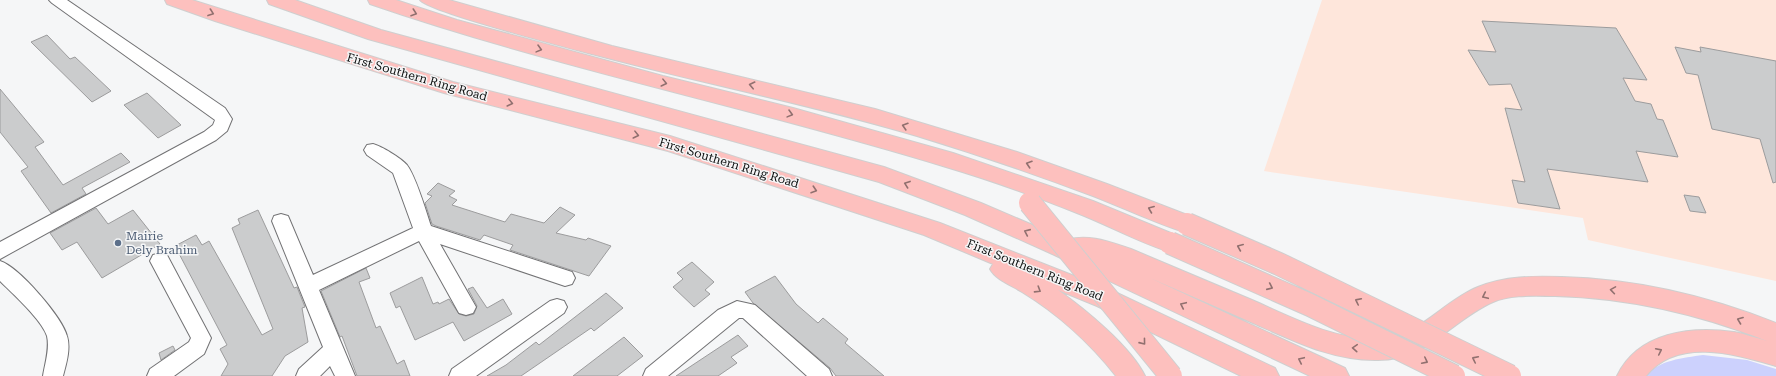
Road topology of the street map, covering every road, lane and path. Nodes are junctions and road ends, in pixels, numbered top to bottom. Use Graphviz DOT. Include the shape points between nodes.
graph roads {
  1 [pos="57,0"];
  2 [pos="174,0"];
  3 [pos="276,0"];
  4 [pos="377,0"];
  5 [pos="429,0"];
  6 [pos="373,150"];
  7 [pos="953,161"];
  8 [pos="281,221"];
  9 [pos="932,229"];
  10 [pos="423,231"];
  11 [pos="1056,245"];
  12 [pos="0,251"];
  13 [pos="160,261"];
  14 [pos="0,269"];
  15 [pos="565,278"];
  16 [pos="308,287"];
  17 [pos="557,307"];
  18 [pos="466,308"];
  19 [pos="1776,334"];
  20 [pos="334,349"];
  21 [pos="1776,355"];
  22 [pos="661,374"];
  23 [pos="53,376"];
  24 [pos="157,376"];
  25 [pos="306,376"];
  26 [pos="345,376"];
  27 [pos="459,376"];
  28 [pos="822,376"];
  29 [pos="1132,376"];
  30 [pos="1172,376"];
  31 [pos="1266,376"];
  32 [pos="1336,376"];
  33 [pos="1454,376"];
  34 [pos="1510,376"];
  35 [pos="1630,376"];
  1 -- 12 [label="street" via="219,112 223,115 224,123 210,136"];
  2 -- 9 [label="highway, First Southern Ring Road, one-way" via="451,88 670,144"];
  11 -- 3 [label="highway, one-way" via="973,209 884,175 375,35"];
  4 -- 7 [label="highway, one-way" via="451,25 663,83 793,115"];
  34 -- 5 [label="highway, one-way, bridge" via="1279,264 1108,192 889,121 775,90 614,54"];
  6 -- 10 [label="street" via="400,169"];
  7 -- 30 [label="highway, one-way, bridge" via="1001,185 1030,204"];
  7 -- 33 [label="highway, one-way, bridge" via="1084,206 1310,305"];
  8 -- 16 [label="street"];
  9 -- 29 [label="highway, one-way" via="965,251 1016,275 1045,294 1096,336"];
  9 -- 31 [label="highway, First Southern Ring Road" via="1106,299"];
  10 -- 15 [label="street"];
  10 -- 16 [label="street"];
  10 -- 18 [label="street"];
  19 -- 11 [label="highway, one-way" via="1730,316 1646,296 1566,286 1522,286 1493,292 1471,302 1413,342 1393,348 1344,347 1323,342 1123,256 1098,249"];
  32 -- 11 [label="highway, one-way"];
  13 -- 24 [label="street" via="201,338 198,348"];
  14 -- 23 [label="street" via="51,323 57,336 58,349"];
  16 -- 20 [label="street"];
  17 -- 27 [label="street"];
  20 -- 25 [label="street"];
  20 -- 26 [label="street"];
  35 -- 21 [label="highway, one-way" via="1646,357 1675,343 1735,343"];
  22 -- 28 [label="street" via="725,316 737,309 748,311"];
}
